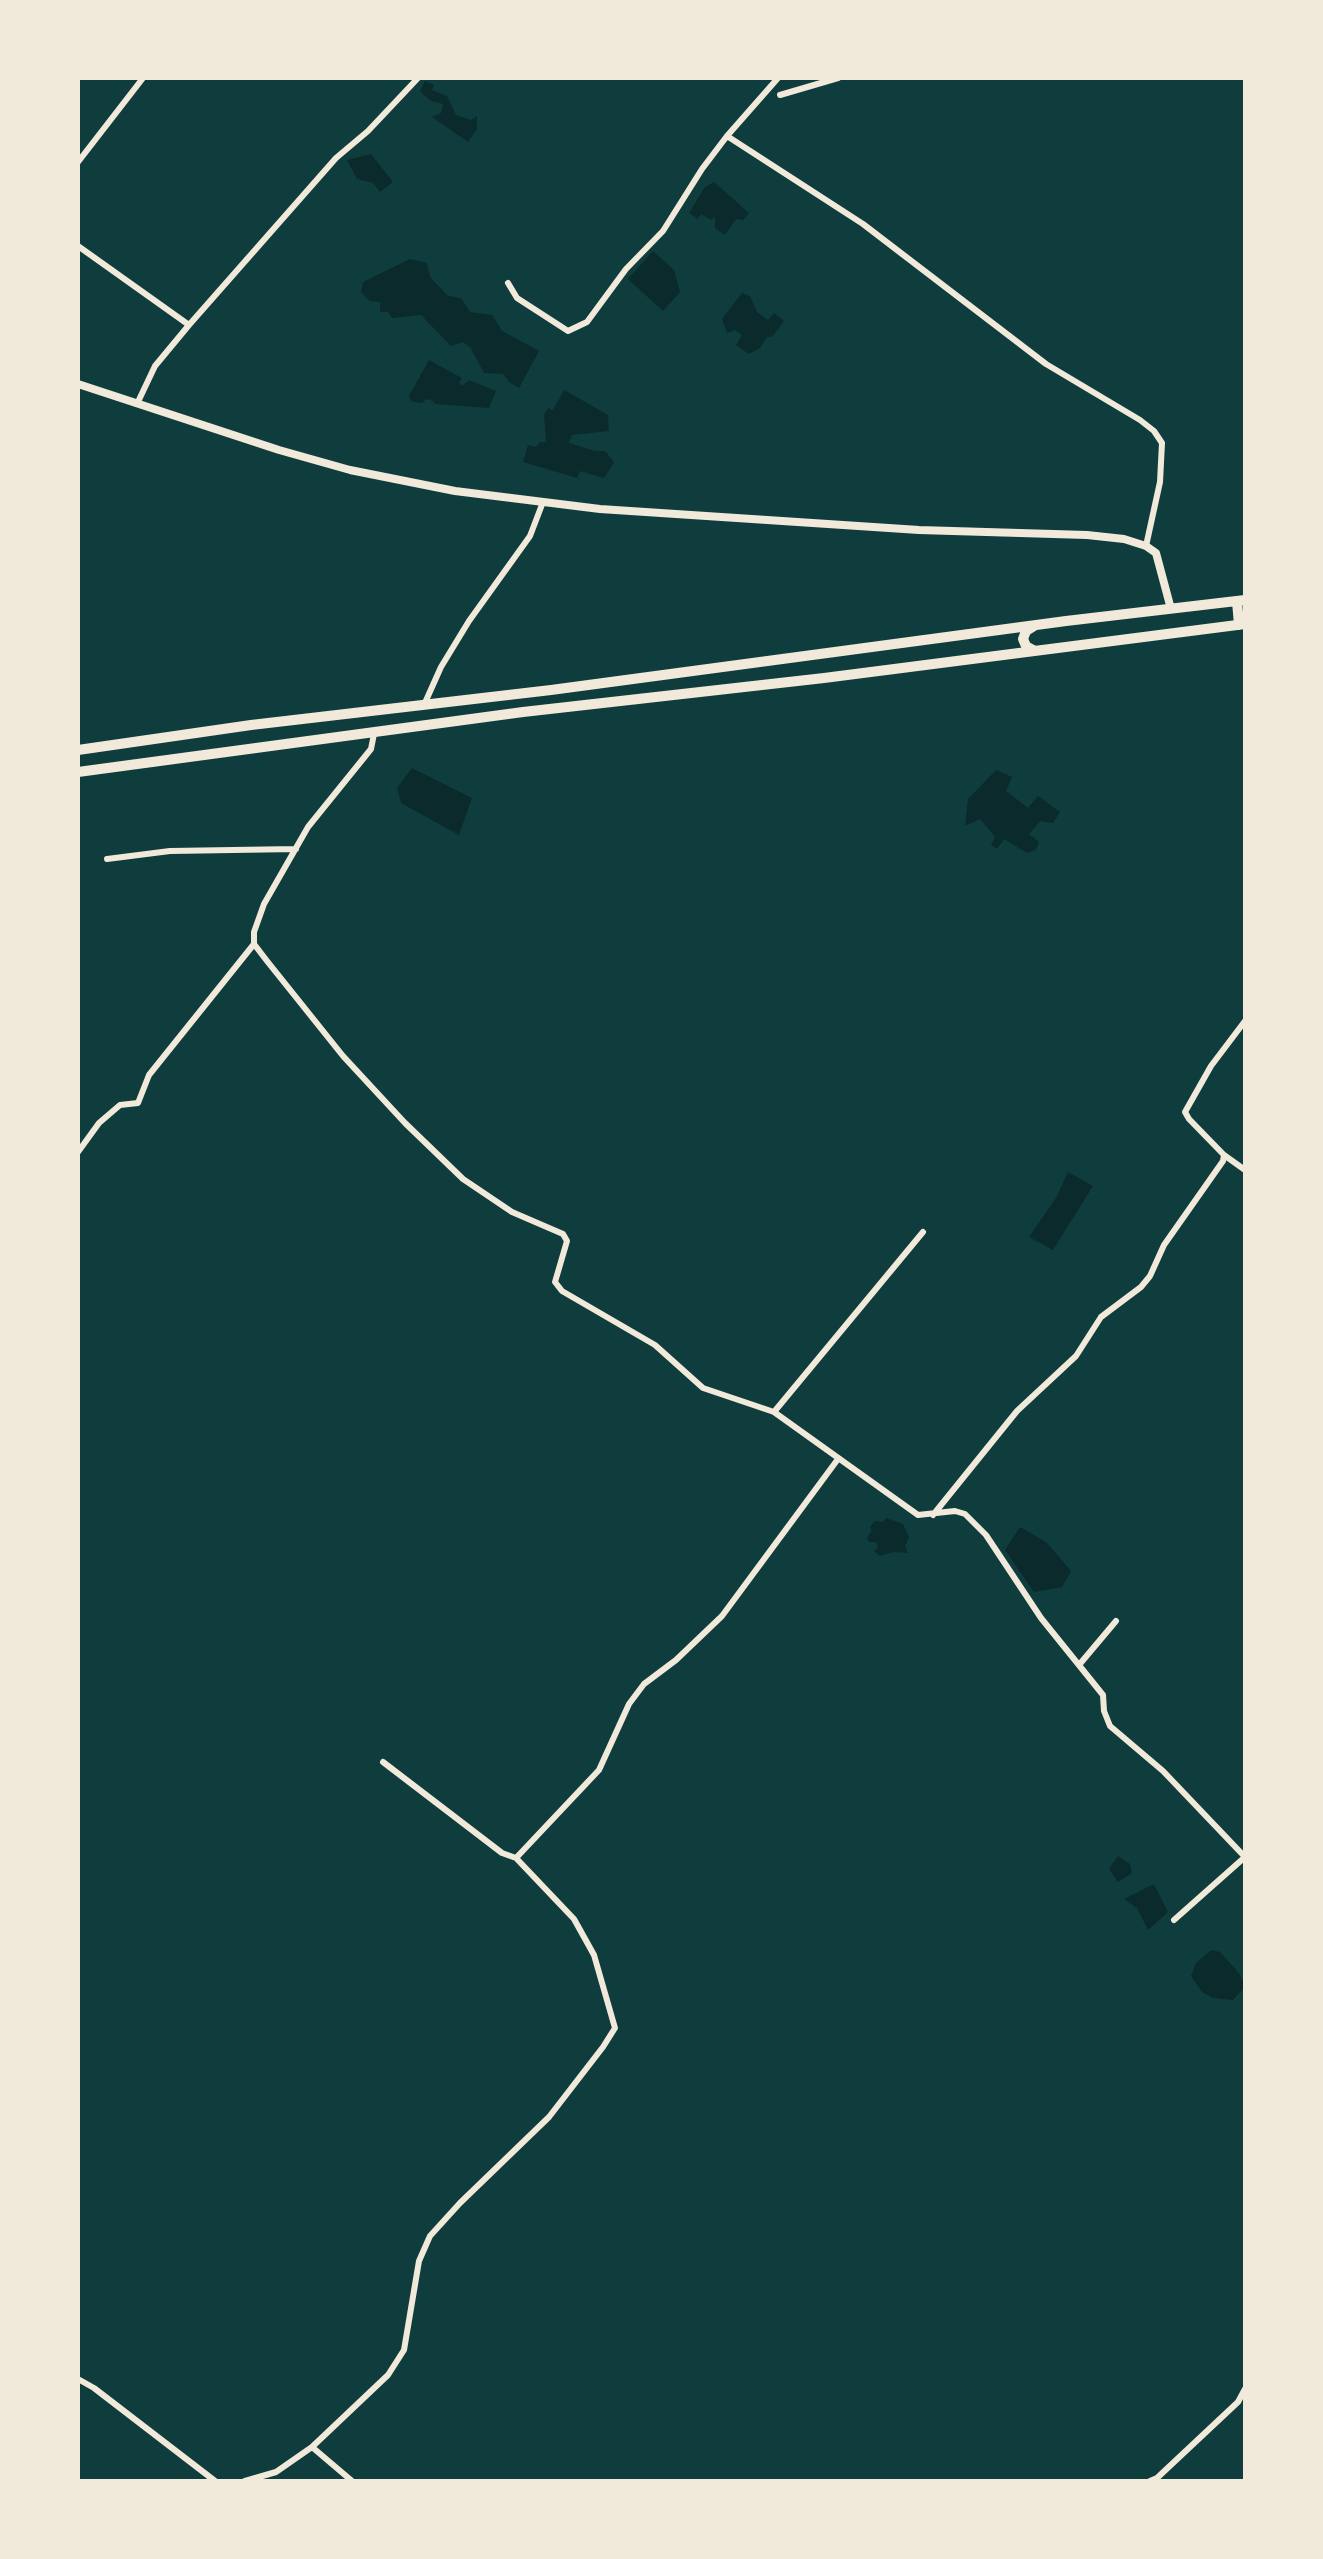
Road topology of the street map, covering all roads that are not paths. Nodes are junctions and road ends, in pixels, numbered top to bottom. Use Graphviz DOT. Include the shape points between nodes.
graph roads {
  1 [pos="143,78"];
  2 [pos="418,78"];
  3 [pos="778,78"];
  4 [pos="838,78"];
  5 [pos="780,95"];
  6 [pos="727,136"];
  7 [pos="78,162"];
  8 [pos="78,246"];
  9 [pos="508,283"];
  10 [pos="189,325"];
  11 [pos="78,384"];
  12 [pos="137,404"];
  13 [pos="543,502"];
  14 [pos="1146,546"];
  15 [pos="1241,601"];
  16 [pos="1171,609"];
  17 [pos="1242,625"];
  18 [pos="1035,626"];
  19 [pos="994,631"];
  20 [pos="1036,651"];
  21 [pos="998,655"];
  22 [pos="424,705"];
  23 [pos="374,734"];
  24 [pos="78,750"];
  25 [pos="78,772"];
  26 [pos="296,849"];
  27 [pos="107,859"];
  28 [pos="254,944"];
  29 [pos="1245,1021"];
  30 [pos="78,1152"];
  31 [pos="1224,1155"];
  32 [pos="1245,1170"];
  33 [pos="923,1232"];
  34 [pos="774,1412"];
  35 [pos="838,1459"];
  36 [pos="933,1515"];
  37 [pos="1116,1621"];
  38 [pos="1079,1665"];
  39 [pos="383,1762"];
  40 [pos="1245,1857"];
  41 [pos="516,1858"];
  42 [pos="1174,1920"];
  43 [pos="78,2379"];
  44 [pos="1245,2389"];
  45 [pos="1238,2402"];
  46 [pos="1245,2410"];
  47 [pos="312,2447"];
  48 [pos="215,2481"];
  49 [pos="245,2481"];
  50 [pos="352,2481"];
  51 [pos="1150,2481"];
  1 -- 7 [label="street"];
  2 -- 10 [label="street" via="336,158"];
  3 -- 6 [label="street"];
  4 -- 5 [label="street"];
  6 -- 9 [label="street" via="663,231 626,269 587,322 568,331 517,298"];
  6 -- 14 [label="street" via="863,224 1046,364 1154,431 1162,443 1160,482"];
  8 -- 10 [label="street"];
  10 -- 12 [label="street" via="155,366"];
  11 -- 12 [label="main road"];
  12 -- 13 [label="main road" via="350,470"];
  13 -- 14 [label="main road" via="919,530 1087,535"];
  13 -- 22 [label="street" via="530,536 455,644"];
  14 -- 16 [label="main road" via="1156,553"];
  15 -- 16 [label="highway"];
  15 -- 17 [label="highway"];
  16 -- 18 [label="highway"];
  17 -- 20 [label="highway"];
  18 -- 19 [label="highway"];
  18 -- 20 [label="highway" via="1023,639"];
  19 -- 21 [label="highway" via="1006,641"];
  19 -- 22 [label="highway"];
  20 -- 21 [label="highway"];
  21 -- 23 [label="highway"];
  22 -- 24 [label="highway"];
  23 -- 25 [label="highway"];
  23 -- 26 [label="street" via="371,749"];
  26 -- 27 [label="street" via="170,851"];
  26 -- 28 [label="street" via="264,904"];
  28 -- 30 [label="street" via="149,1075 138,1103 120,1105"];
  28 -- 34 [label="street" via="343,1056 463,1179 512,1212 563,1234 567,1241 555,1282 562,1291 655,1345 703,1388"];
  29 -- 31 [label="street" via="1185,1112"];
  31 -- 32 [label="street"];
  31 -- 36 [label="street" via="1164,1245 1150,1276 1101,1317 1076,1356 1017,1411"];
  33 -- 34 [label="street"];
  34 -- 35 [label="street"];
  35 -- 36 [label="street" via="918,1515"];
  35 -- 41 [label="street" via="722,1616 644,1684 629,1704 599,1770"];
  36 -- 38 [label="street" via="965,1514 986,1535"];
  37 -- 38 [label="street"];
  38 -- 40 [label="street" via="1103,1695 1110,1726 1163,1771"];
  39 -- 41 [label="street" via="502,1853"];
  40 -- 42 [label="street"];
  41 -- 47 [label="street" via="574,1919 594,1955 615,2028 549,2117 430,2236 419,2261 404,2350 388,2375"];
  43 -- 48 [label="street"];
  44 -- 45 [label="street"];
  45 -- 46 [label="street"];
  45 -- 51 [label="street"];
  47 -- 49 [label="street" via="276,2472"];
  47 -- 50 [label="street"];
}
